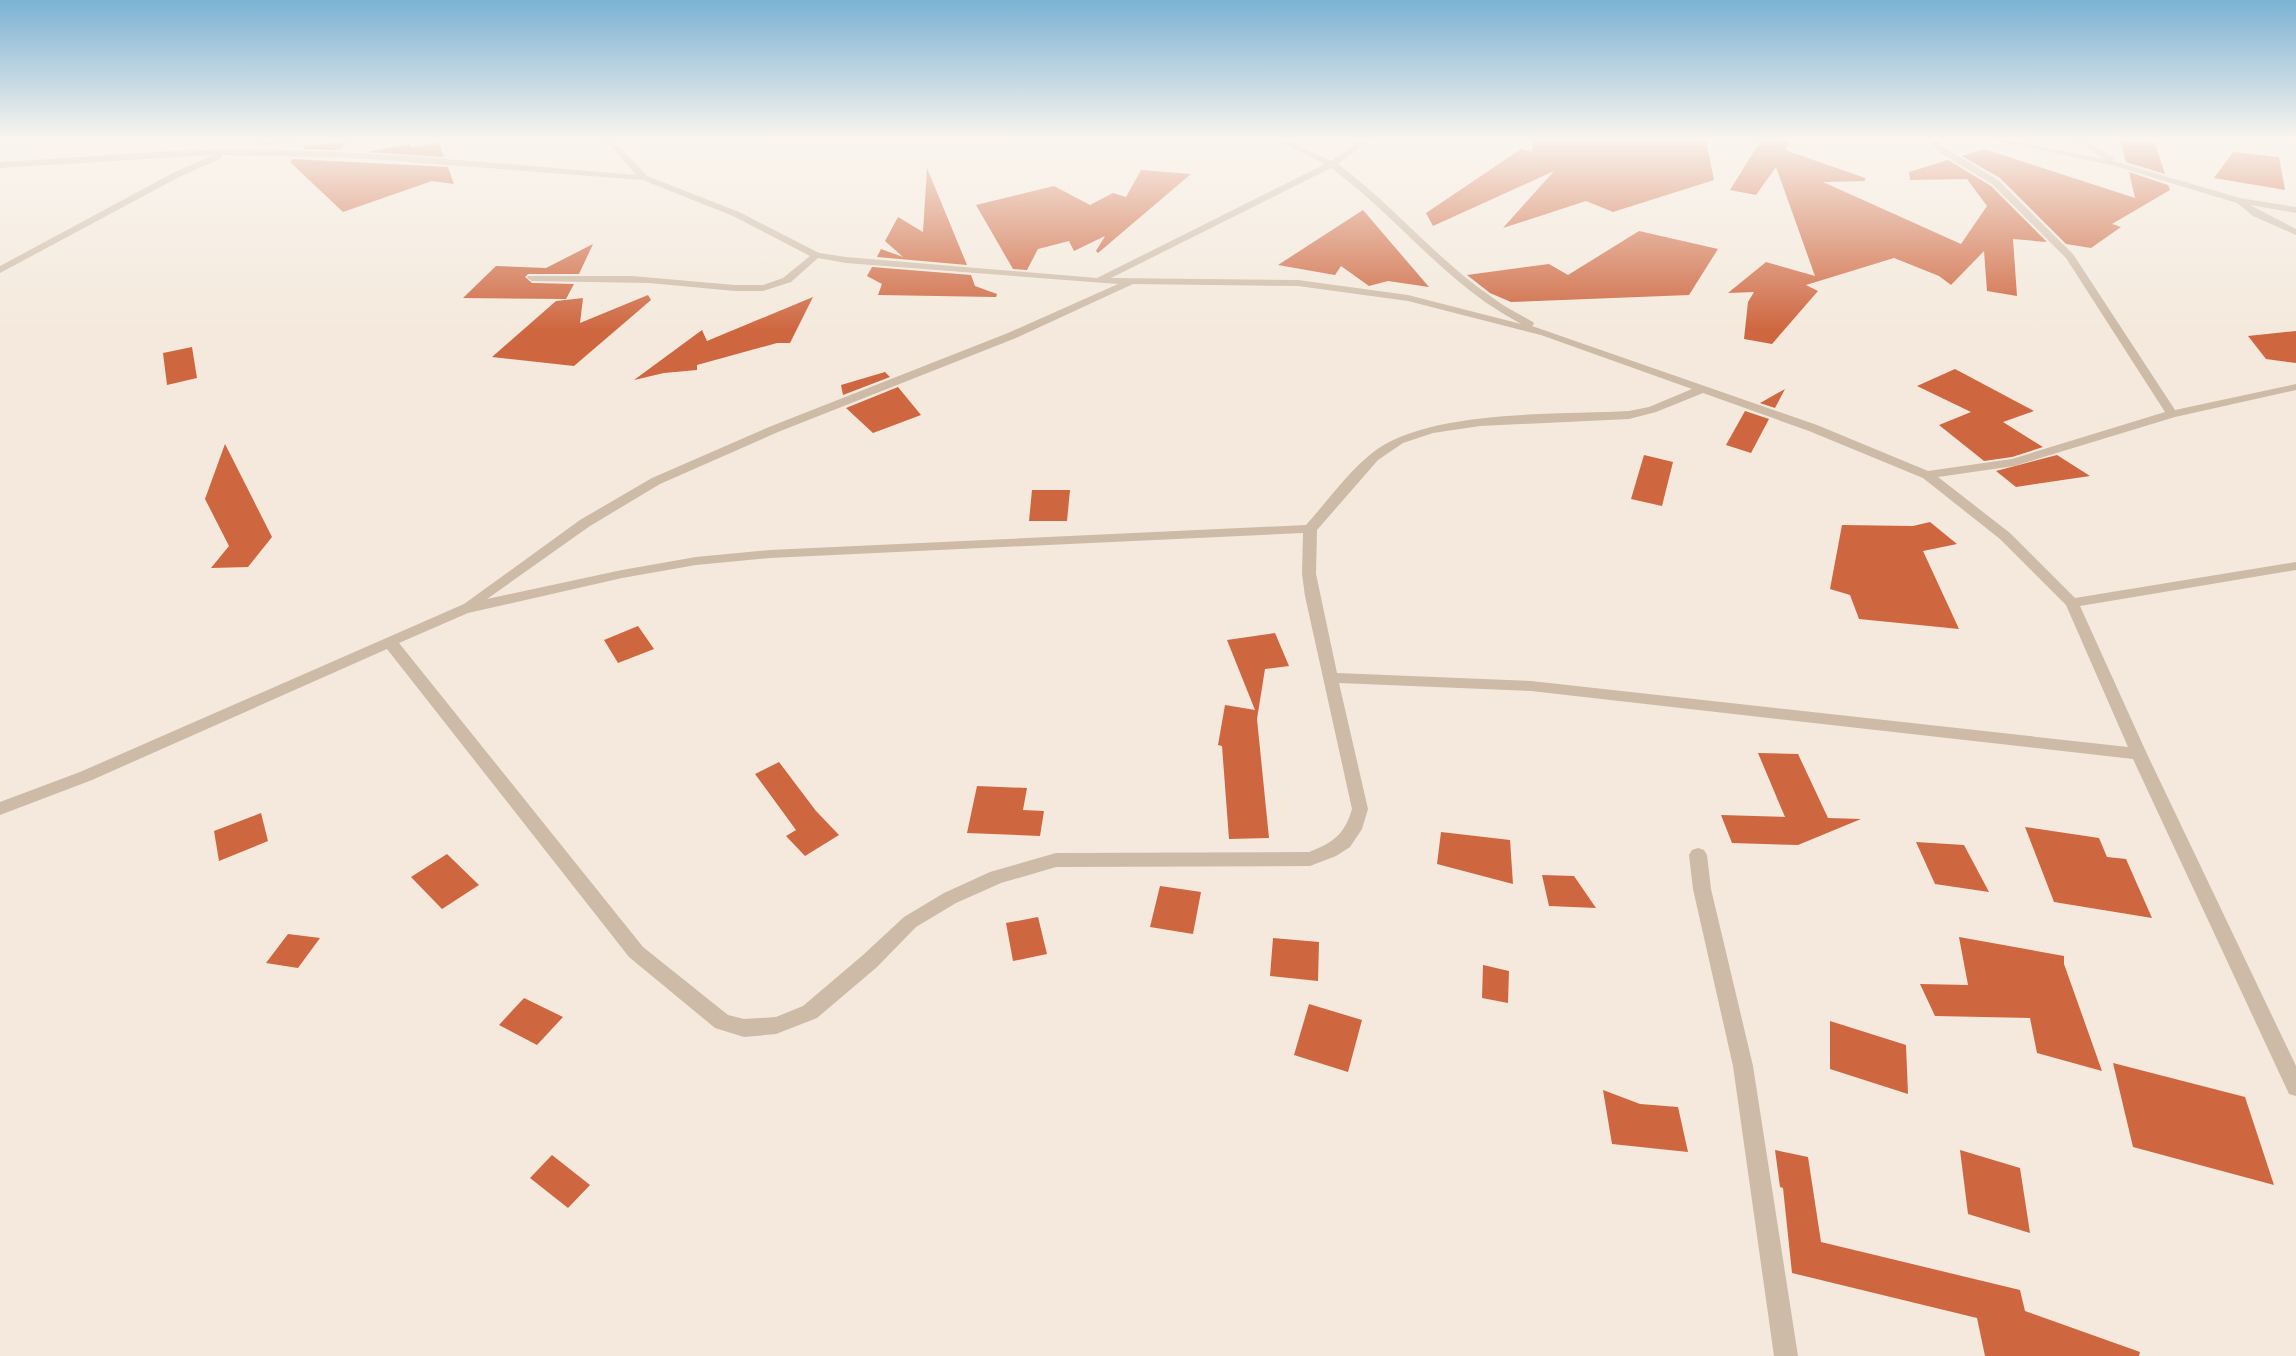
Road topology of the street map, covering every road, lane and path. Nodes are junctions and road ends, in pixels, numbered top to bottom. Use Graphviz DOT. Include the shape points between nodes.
graph roads {
  1 [pos="124,203"];
  2 [pos="709,203"];
  3 [pos="1253,203"];
  4 [pos="1380,203"];
  5 [pos="2017,203"];
  6 [pos="2242,203"];
  7 [pos="2253,203"];
  8 [pos="2296,210"];
  9 [pos="2296,232"];
  10 [pos="816,255"];
  11 [pos="0,270"];
  12 [pos="532,278"];
  13 [pos="1098,281"];
  14 [pos="1132,282"];
  15 [pos="1545,333"];
  16 [pos="2296,387"];
  17 [pos="1700,390"];
  18 [pos="2172,414"];
  19 [pos="1927,476"];
  20 [pos="1310,529"];
  21 [pos="2296,566"];
  22 [pos="2072,603"];
  23 [pos="464,609"];
  24 [pos="390,642"];
  25 [pos="1330,678"];
  26 [pos="2139,754"];
  27 [pos="0,809"];
  28 [pos="1698,855"];
  29 [pos="2296,1087"];
  30 [pos="1786,1356"];
  1 -- 11 [label="street"];
  2 -- 10 [label="street"];
  3 -- 13 [label="street"];
  4 -- 15 [label="street" via="1489,300"];
  5 -- 18 [label="street" via="2070,256"];
  6 -- 9 [label="street"];
  7 -- 8 [label="street"];
  10 -- 12 [label="street" via="785,281 757,287 666,280"];
  10 -- 13 [label="street"];
  13 -- 14 [label="street"];
  14 -- 15 [label="street" via="1298,283 1346,288 1408,298"];
  14 -- 23 [label="street" via="1068,313 717,453 654,483 588,523"];
  15 -- 17 [label="street"];
  16 -- 18 [label="street"];
  17 -- 19 [label="street" via="1813,428"];
  17 -- 20 [label="street" via="1629,415 1480,422 1399,440 1374,457"];
  18 -- 19 [label="street" via="2014,462"];
  19 -- 22 [label="street" via="2005,536"];
  20 -- 23 [label="street" via="770,554 633,572"];
  20 -- 25 [label="street" via="1309,574"];
  21 -- 22 [label="street"];
  22 -- 26 [label="street"];
  23 -- 24 [label="street"];
  24 -- 25 [label="street" via="636,952 722,1022 744,1028 776,1025 810,1012 910,922 950,898 1031,865 1083,859 1310,859 1338,849 1352,836 1360,808"];
  24 -- 27 [label="street" via="86,776"];
  25 -- 26 [label="street" via="1531,687"];
  26 -- 29 [label="street"];
  28 -- 30 [label="street" via="1702,889 1743,1066"];
}
